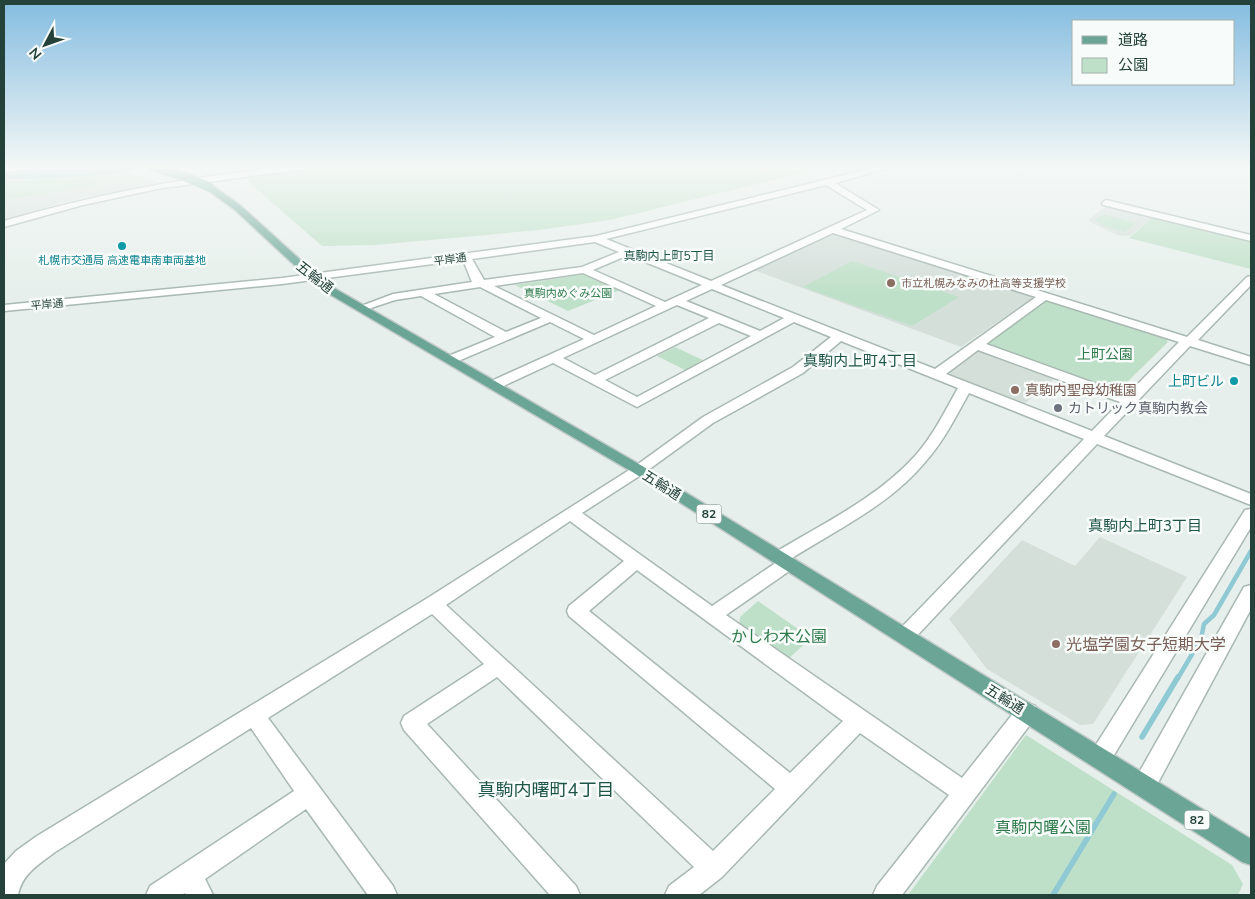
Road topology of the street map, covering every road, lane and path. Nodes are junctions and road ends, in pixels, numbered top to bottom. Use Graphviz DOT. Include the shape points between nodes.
graph roads {
  1 [pos="52,209"];
  2 [pos="239,209"];
  3 [pos="718,209"];
  4 [pos="872,209"];
  5 [pos="1131,209"];
  6 [pos="4,224"];
  7 [pos="831,229"];
  8 [pos="1251,238"];
  9 [pos="596,239"];
  10 [pos="628,252"];
  11 [pos="466,256"];
  12 [pos="584,270"];
  13 [pos="314,277"];
  14 [pos="1251,280"];
  15 [pos="482,284"];
  16 [pos="710,285"];
  17 [pos="423,293"];
  18 [pos="1044,296"];
  19 [pos="678,301"];
  20 [pos="666,306"];
  21 [pos="4,308"];
  22 [pos="362,308"];
  23 [pos="550,318"];
  24 [pos="719,318"];
  25 [pos="794,318"];
  26 [pos="761,336"];
  27 [pos="505,337"];
  28 [pos="839,337"];
  29 [pos="593,339"];
  30 [pos="1189,342"];
  31 [pos="976,345"];
  32 [pos="554,358"];
  33 [pos="451,360"];
  34 [pos="1251,361"];
  35 [pos="936,375"];
  36 [pos="594,380"];
  37 [pos="494,385"];
  38 [pos="966,387"];
  39 [pos="1129,401"];
  40 [pos="1094,438"];
  41 [pos="639,470"];
  42 [pos="1251,500"];
  43 [pos="570,513"];
  44 [pos="1251,514"];
  45 [pos="637,560"];
  46 [pos="784,560"];
  47 [pos="1251,592"];
  48 [pos="433,604"];
  49 [pos="714,614"];
  50 [pos="905,636"];
  51 [pos="498,665"];
  52 [pos="1027,712"];
  53 [pos="254,716"];
  54 [pos="858,720"];
  55 [pos="1100,758"];
  56 [pos="1144,786"];
  57 [pos="792,789"];
  58 [pos="965,793"];
  59 [pos="309,794"];
  60 [pos="1251,853"];
  61 [pos="713,868"];
  62 [pos="194,885"];
  63 [pos="5,895"];
  64 [pos="159,895"];
  65 [pos="384,895"];
  66 [pos="567,895"];
  67 [pos="678,895"];
  68 [pos="886,895"];
  1 -- 6 [label="street"];
  2 -- 13 [label="main road, 五輪通 / 82, bridge"];
  3 -- 9 [label="street, 平岸通"];
  4 -- 7 [label="street"];
  5 -- 8 [label="street"];
  7 -- 16 [label="street"];
  7 -- 18 [label="street"];
  9 -- 10 [label="street"];
  9 -- 11 [label="street, 平岸通"];
  10 -- 12 [label="street"];
  10 -- 16 [label="street"];
  11 -- 13 [label="street, 平岸通"];
  11 -- 15 [label="street" via="477,281"];
  12 -- 15 [label="street"];
  12 -- 20 [label="street"];
  13 -- 21 [label="street, 平岸通"];
  13 -- 22 [label="main road, 五輪通 / 82" via="323,286"];
  14 -- 30 [label="street"];
  15 -- 17 [label="street"];
  15 -- 23 [label="street"];
  16 -- 19 [label="street"];
  16 -- 25 [label="street"];
  17 -- 22 [label="street" via="394,297"];
  17 -- 27 [label="street"];
  18 -- 30 [label="street"];
  18 -- 31 [label="street"];
  19 -- 20 [label="street"];
  19 -- 24 [label="street"];
  20 -- 29 [label="street"];
  22 -- 33 [label="main road, 五輪通 / 82"];
  23 -- 27 [label="street"];
  23 -- 29 [label="street"];
  24 -- 26 [label="street"];
  24 -- 36 [label="street"];
  25 -- 26 [label="street"];
  25 -- 28 [label="street"];
  26 -- 36 [label="street" via="637,403"];
  27 -- 33 [label="street"];
  28 -- 35 [label="street"];
  28 -- 41 [label="street" via="798,370 708,420"];
  29 -- 32 [label="street"];
  30 -- 34 [label="street"];
  30 -- 39 [label="street"];
  31 -- 35 [label="street"];
  31 -- 39 [label="street"];
  32 -- 36 [label="street"];
  32 -- 37 [label="street"];
  33 -- 37 [label="main road, 五輪通 / 82"];
  35 -- 38 [label="street"];
  37 -- 41 [label="main road, 五輪通 / 82"];
  38 -- 40 [label="street"];
  38 -- 46 [label="street" via="930,447 914,467"];
  39 -- 40 [label="street"];
  40 -- 42 [label="street"];
  40 -- 50 [label="street"];
  41 -- 43 [label="street"];
  41 -- 46 [label="main road, 五輪通 / 82"];
  43 -- 45 [label="street"];
  43 -- 48 [label="street"];
  44 -- 55 [label="street"];
  45 -- 49 [label="street"];
  45 -- 57 [label="street" via="576,611"];
  46 -- 49 [label="street"];
  46 -- 50 [label="main road, 五輪通 / 82"];
  47 -- 56 [label="street"];
  48 -- 51 [label="street"];
  48 -- 53 [label="street"];
  49 -- 54 [label="street"];
  50 -- 52 [label="main road, 五輪通 / 82"];
  51 -- 61 [label="street"];
  51 -- 66 [label="street" via="412,723"];
  52 -- 55 [label="main road, 五輪通 / 82"];
  52 -- 58 [label="street"];
  53 -- 59 [label="street"];
  53 -- 63 [label="street" via="46,844 18,865 7,880"];
  54 -- 57 [label="street"];
  54 -- 58 [label="street"];
  55 -- 56 [label="main road, 五輪通 / 82"];
  56 -- 60 [label="main road, 五輪通 / 82"];
  57 -- 61 [label="street"];
  58 -- 68 [label="street"];
  59 -- 62 [label="street"];
  59 -- 65 [label="street"];
  61 -- 67 [label="street"];
  62 -- 64 [label="street"];
}
